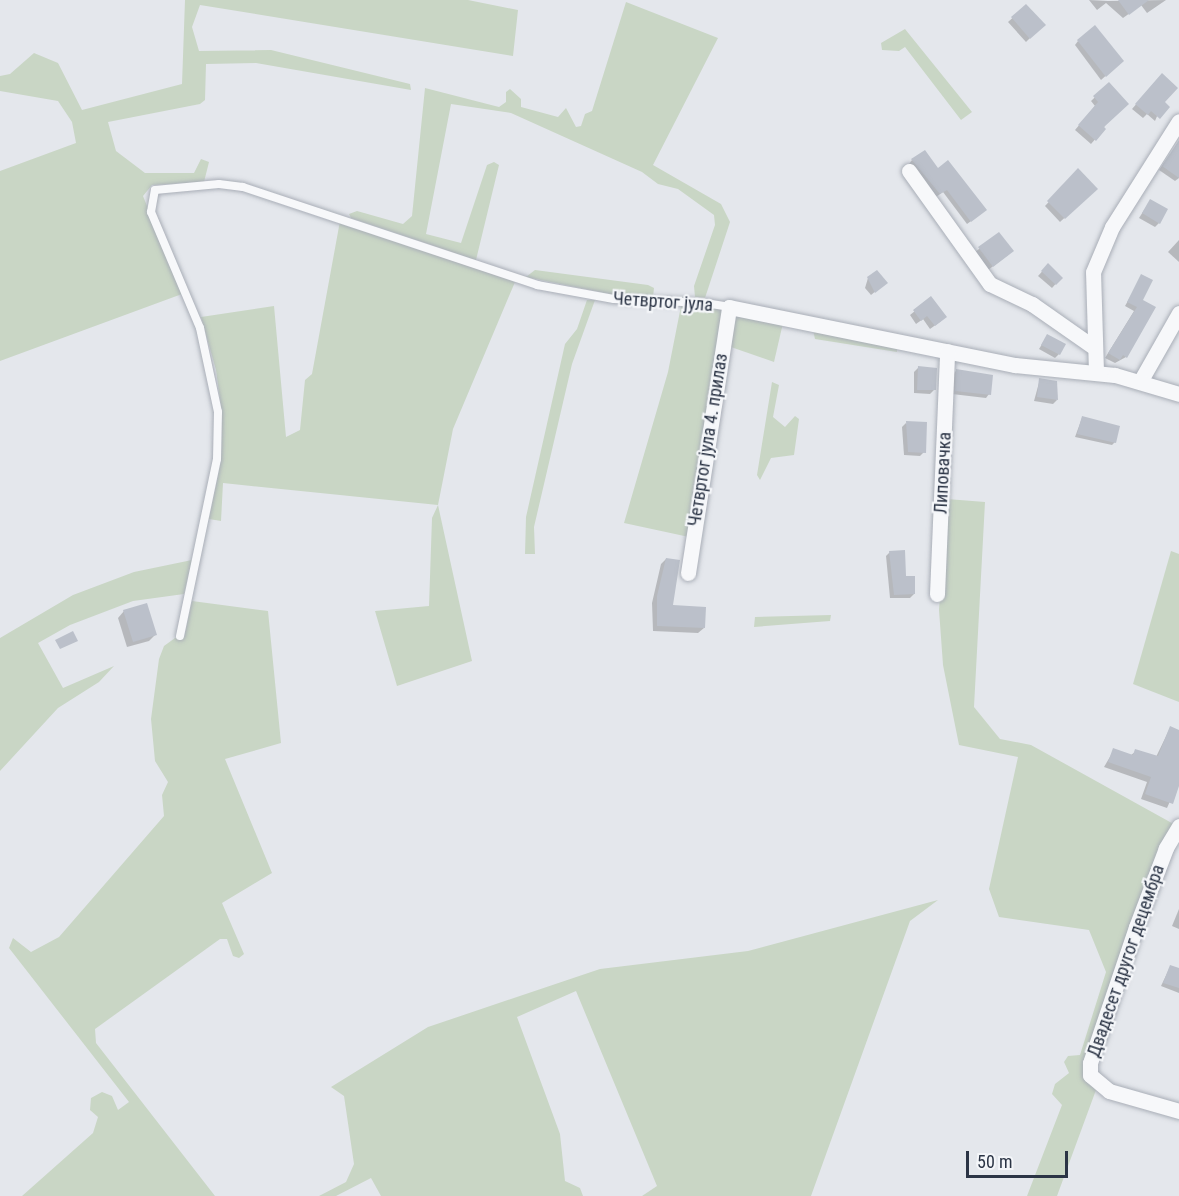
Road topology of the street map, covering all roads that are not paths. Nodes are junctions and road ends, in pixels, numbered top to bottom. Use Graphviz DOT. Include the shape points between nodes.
graph roads {
  1 [pos="1179,121"];
  2 [pos="909,171"];
  3 [pos="729,307"];
  4 [pos="1179,313"];
  5 [pos="1092,346"];
  6 [pos="947,351"];
  7 [pos="1096,372"];
  8 [pos="1141,380"];
  9 [pos="1179,394"];
  10 [pos="688,573"];
  11 [pos="937,594"];
  12 [pos="180,636"];
  13 [pos="1179,826"];
  14 [pos="1179,1111"];
  1 -- 5 [label="street" via="1100,252 1091,294"];
  2 -- 5 [label="street" via="990,284 1032,304"];
  3 -- 6 [label="street, Четвртог јула"];
  3 -- 10 [label="street, Четвртог јула 4. прилаз"];
  3 -- 12 [label="lane, Четвртог јула" via="614,299 537,285 243,187 219,184 155,190 151,212 200,328 218,412 217,459"];
  4 -- 8 [label="street"];
  5 -- 7 [label="street"];
  6 -- 7 [label="street, Четвртог јула" via="1015,365"];
  6 -- 11 [label="street, Липовачка"];
  7 -- 8 [label="street, Четвртог јула"];
  8 -- 9 [label="street, Четвртог јула"];
  13 -- 14 [label="street, Двадесет другог децембра" via="1166,848 1136,927 1090,1063 1090,1075 1109,1091"];
}
